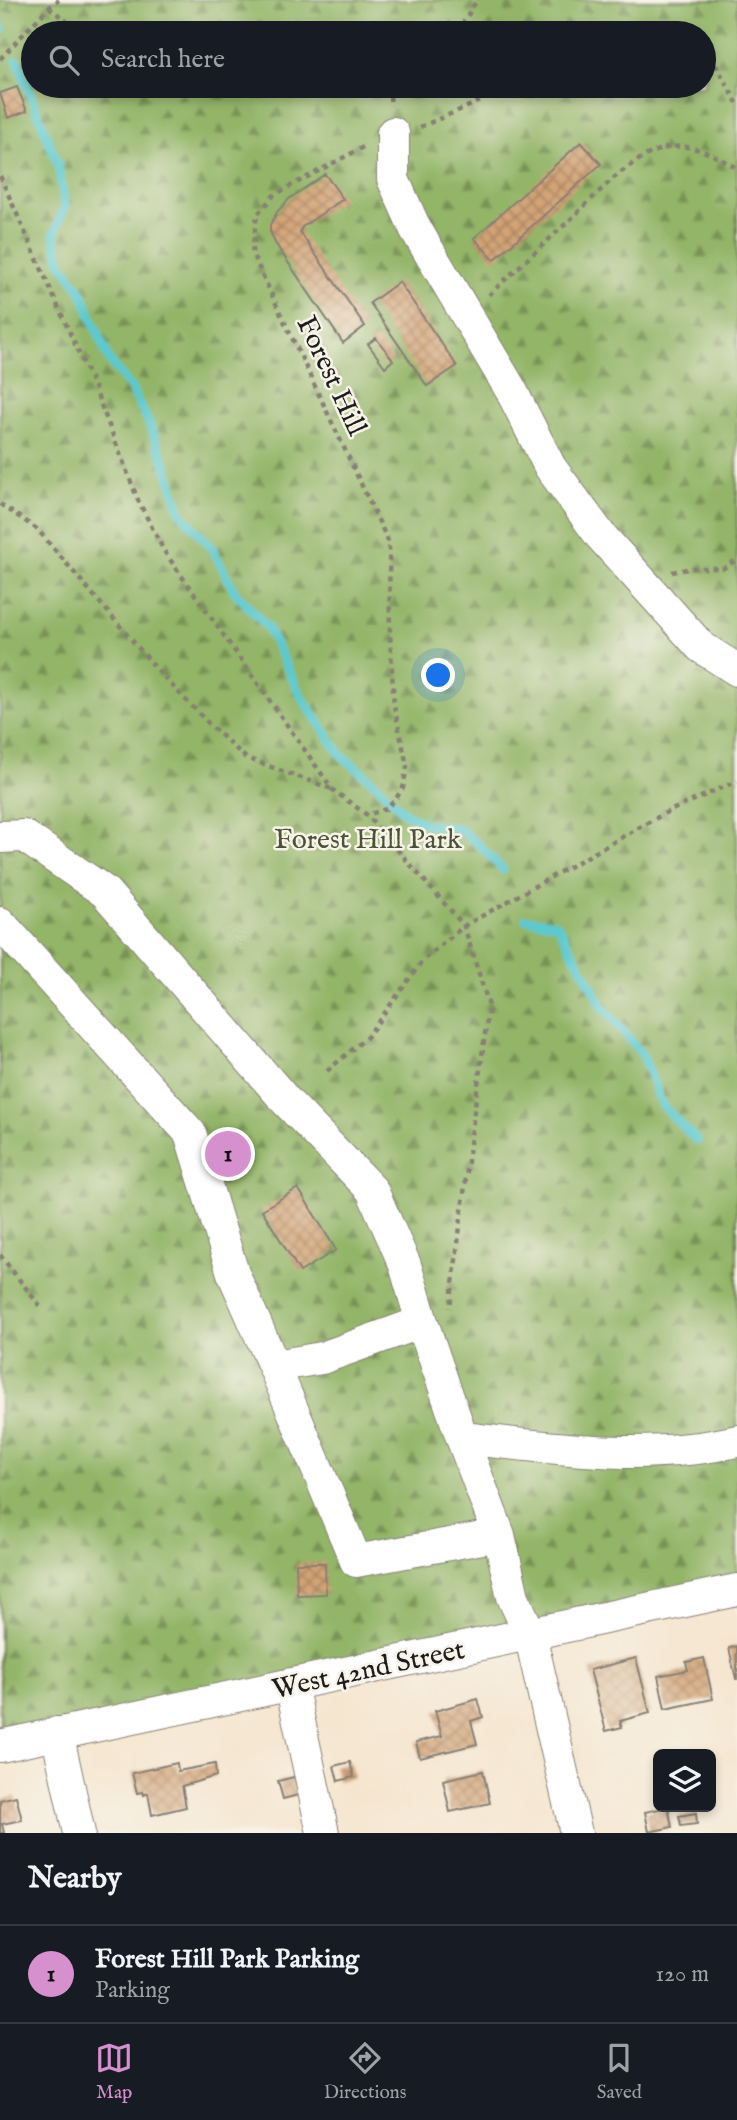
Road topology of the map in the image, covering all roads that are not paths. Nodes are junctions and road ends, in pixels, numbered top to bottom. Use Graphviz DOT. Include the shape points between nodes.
graph roads {
  1 [pos="393,133"];
  2 [pos="737,670"];
  3 [pos="0,837"];
  4 [pos="0,923"];
  5 [pos="436,1316"];
  6 [pos="274,1366"];
  7 [pos="462,1438"];
  8 [pos="737,1441"];
  9 [pos="499,1535"];
  10 [pos="737,1590"];
  11 [pos="530,1634"];
  12 [pos="291,1684"];
  13 [pos="57,1733"];
  14 [pos="0,1746"];
  15 [pos="79,1833"];
  16 [pos="323,1833"];
  17 [pos="576,1833"];
  1 -- 2 [label="street" via="393,179 415,228 511,390 550,467 600,535 701,647"];
  3 -- 5 [label="street" via="24,836 105,892 287,1102 372,1190 405,1265"];
  4 -- 6 [label="street" via="190,1133 233,1273"];
  5 -- 6 [label="street" via="322,1357"];
  5 -- 7 [label="street"];
  6 -- 9 [label="street" via="356,1561"];
  7 -- 8 [label="street" via="635,1453"];
  7 -- 9 [label="street"];
  9 -- 11 [label="street" via="513,1597"];
  10 -- 11 [label="street, West 42nd Street"];
  11 -- 12 [label="street, West 42nd Street"];
  11 -- 17 [label="street"];
  12 -- 13 [label="street, West 42nd Street"];
  12 -- 16 [label="street"];
  13 -- 14 [label="street, West 42nd Street"];
  13 -- 15 [label="street"];
}
